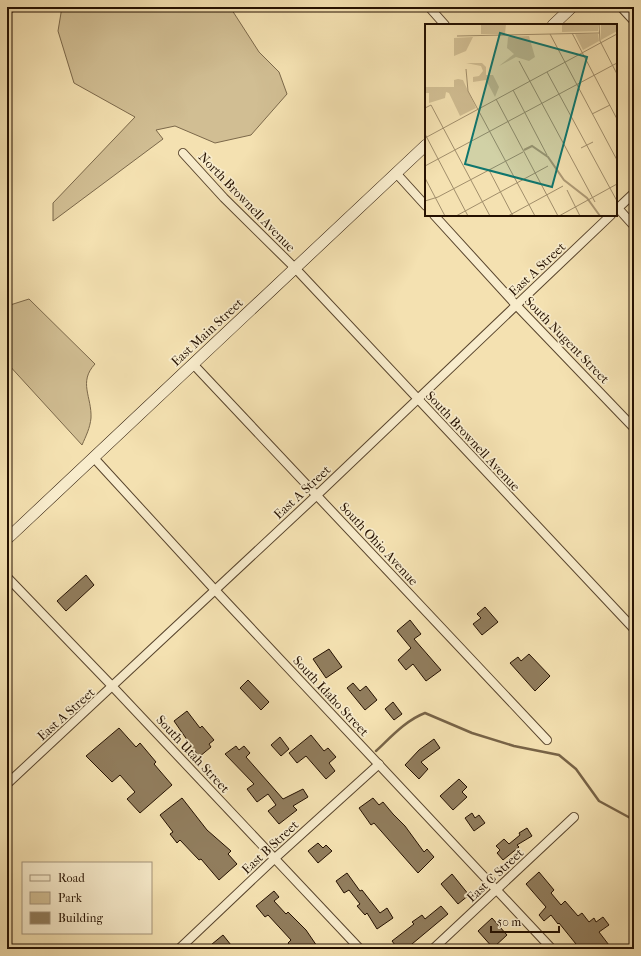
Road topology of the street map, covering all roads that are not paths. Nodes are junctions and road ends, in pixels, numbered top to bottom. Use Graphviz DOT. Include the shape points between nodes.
graph roads {
  1 [pos="14,7"];
  2 [pos="429,7"];
  3 [pos="572,7"];
  4 [pos="621,7"];
  5 [pos="7,9"];
  6 [pos="634,21"];
  7 [pos="444,24"];
  8 [pos="554,24"];
  9 [pos="425,146"];
  10 [pos="183,153"];
  11 [pos="396,173"];
  12 [pos="634,193"];
  13 [pos="425,205"];
  14 [pos="617,208"];
  15 [pos="435,216"];
  16 [pos="610,216"];
  17 [pos="634,226"];
  18 [pos="295,268"];
  19 [pos="516,305"];
  20 [pos="194,364"];
  21 [pos="417,398"];
  22 [pos="634,428"];
  23 [pos="94,458"];
  24 [pos="317,495"];
  25 [pos="7,539"];
  26 [pos="7,577"];
  27 [pos="215,590"];
  28 [pos="634,629"];
  29 [pos="113,687"];
  30 [pos="547,740"];
  31 [pos="379,764"];
  32 [pos="7,784"];
  33 [pos="574,817"];
  34 [pos="274,859"];
  35 [pos="497,890"];
  36 [pos="179,949"];
  37 [pos="360,949"];
  38 [pos="433,949"];
  39 [pos="552,949"];
  1 -- 5 [label="street"];
  2 -- 7 [label="street"];
  3 -- 8 [label="street"];
  4 -- 6 [label="street"];
  9 -- 11 [label="street, East Main Street"];
  10 -- 18 [label="street, North Brownell Avenue" via="224,198"];
  11 -- 13 [label="street"];
  11 -- 18 [label="street, East Main Street"];
  12 -- 14 [label="street"];
  14 -- 17 [label="street"];
  15 -- 19 [label="street, South Nugent Street"];
  16 -- 19 [label="street, East A Street"];
  18 -- 20 [label="street, East Main Street"];
  18 -- 21 [label="street, South Brownell Avenue"];
  19 -- 21 [label="street, East A Street"];
  19 -- 22 [label="street, South Nugent Street"];
  20 -- 23 [label="street, East Main Street"];
  20 -- 24 [label="street, South Ohio Avenue"];
  21 -- 24 [label="street, East A Street"];
  21 -- 28 [label="street, South Brownell Avenue"];
  23 -- 25 [label="street, East Main Street"];
  23 -- 27 [label="street, South Idaho Street"];
  24 -- 27 [label="street, East A Street"];
  24 -- 30 [label="street, South Ohio Avenue"];
  26 -- 29 [label="street, South Utah Street"];
  27 -- 29 [label="street, East A Street"];
  27 -- 31 [label="street, South Idaho Street"];
  29 -- 32 [label="street, East A Street"];
  29 -- 34 [label="street, South Utah Street"];
  31 -- 34 [label="street, East B Street"];
  31 -- 35 [label="street, South Idaho Street"];
  33 -- 35 [label="street, East C Street"];
  34 -- 36 [label="street, East B Street"];
  34 -- 37 [label="street, South Utah Street"];
  35 -- 38 [label="street, East C Street"];
  35 -- 39 [label="street, South Idaho Street"];
}
